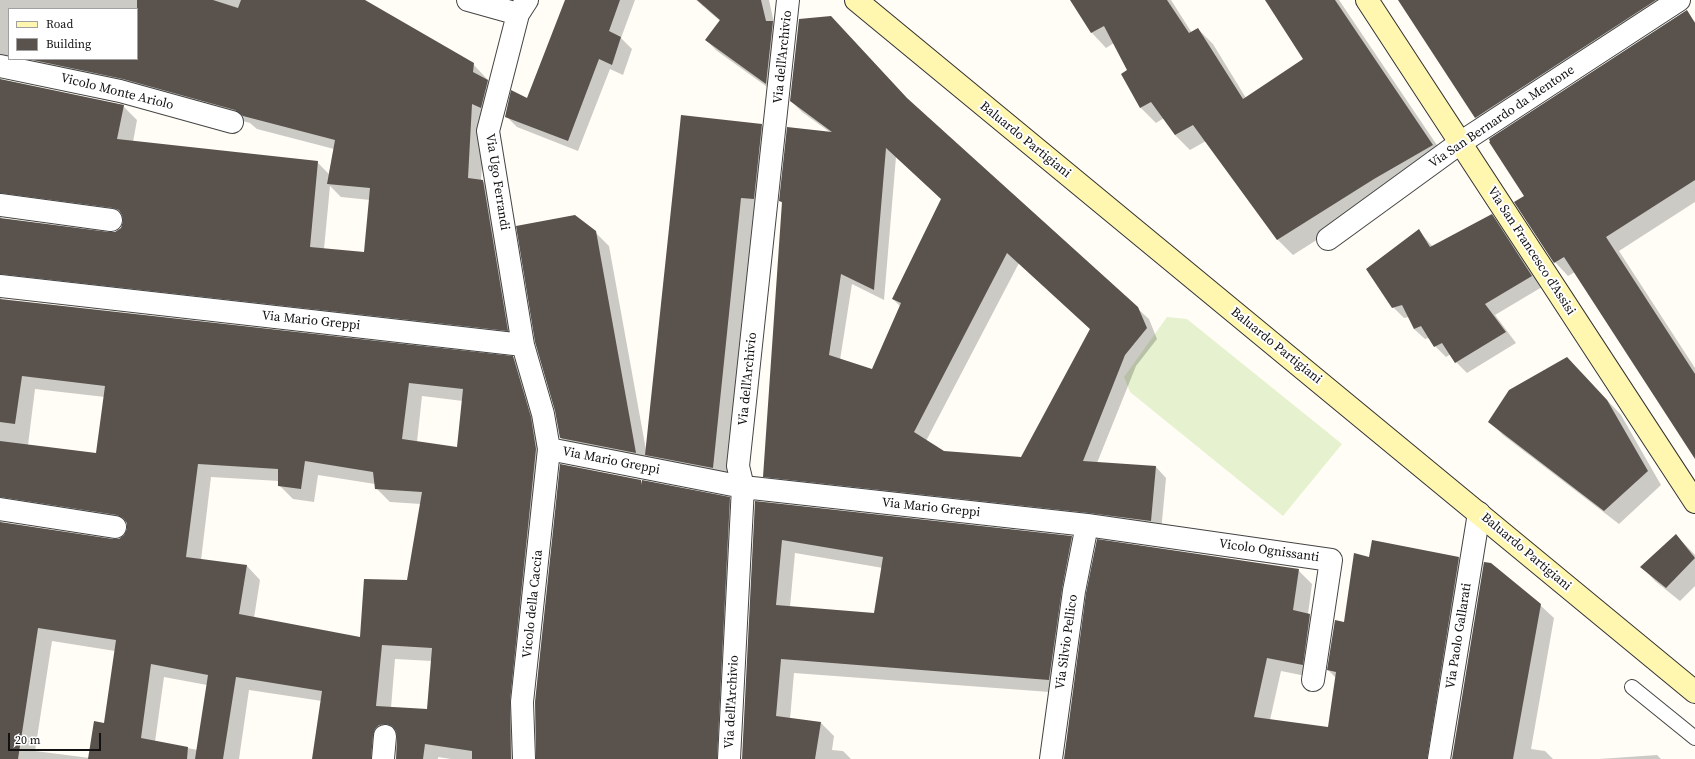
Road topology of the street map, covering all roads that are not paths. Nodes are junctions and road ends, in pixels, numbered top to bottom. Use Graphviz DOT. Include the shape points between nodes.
graph roads {
  1 [pos="468,0"];
  2 [pos="788,0"];
  3 [pos="856,0"];
  4 [pos="1367,0"];
  5 [pos="1679,0"];
  6 [pos="522,7"];
  7 [pos="0,66"];
  8 [pos="232,122"];
  9 [pos="1460,143"];
  10 [pos="0,205"];
  11 [pos="111,220"];
  12 [pos="1328,239"];
  13 [pos="0,286"];
  14 [pos="523,345"];
  15 [pos="549,449"];
  16 [pos="743,487"];
  17 [pos="1695,502"];
  18 [pos="0,508"];
  19 [pos="1479,513"];
  20 [pos="1087,525"];
  21 [pos="115,527"];
  22 [pos="1313,680"];
  23 [pos="1632,687"];
  24 [pos="1695,692"];
  25 [pos="385,736"];
  26 [pos="1695,738"];
  27 [pos="382,759"];
  28 [pos="524,759"];
  29 [pos="729,759"];
  30 [pos="1050,759"];
  31 [pos="1439,759"];
  1 -- 6 [label="street"];
  2 -- 16 [label="street, Via dell'Archivio" via="738,466"];
  3 -- 19 [label="street, Baluardo Partigiani"];
  4 -- 9 [label="street, Via San Francesco d'Assisi"];
  5 -- 9 [label="street, Via San Bernardo da Mentone"];
  6 -- 14 [label="street, Via Ugo Ferrandi" via="488,131"];
  7 -- 8 [label="street, Vicolo Monte Ariolo" via="120,91"];
  9 -- 12 [label="street, Via San Bernardo da Mentone"];
  9 -- 17 [label="street, Via San Francesco d'Assisi"];
  10 -- 11 [label="street"];
  13 -- 14 [label="street, Via Mario Greppi"];
  14 -- 15 [label="street, Via Mario Greppi" via="543,414"];
  15 -- 16 [label="street, Via Mario Greppi"];
  15 -- 28 [label="street, Vicolo della Caccia" via="522,702"];
  16 -- 20 [label="street, Via Mario Greppi"];
  16 -- 29 [label="street, Via dell'Archivio"];
  18 -- 21 [label="street"];
  19 -- 24 [label="street, Baluardo Partigiani"];
  19 -- 31 [label="street, Via Paolo Gallarati"];
  20 -- 22 [label="street, Vicolo Ognissanti" via="1331,560"];
  20 -- 30 [label="street, Via Silvio Pellico" via="1074,591"];
  23 -- 26 [label="lane"];
  25 -- 27 [label="street"];
}
